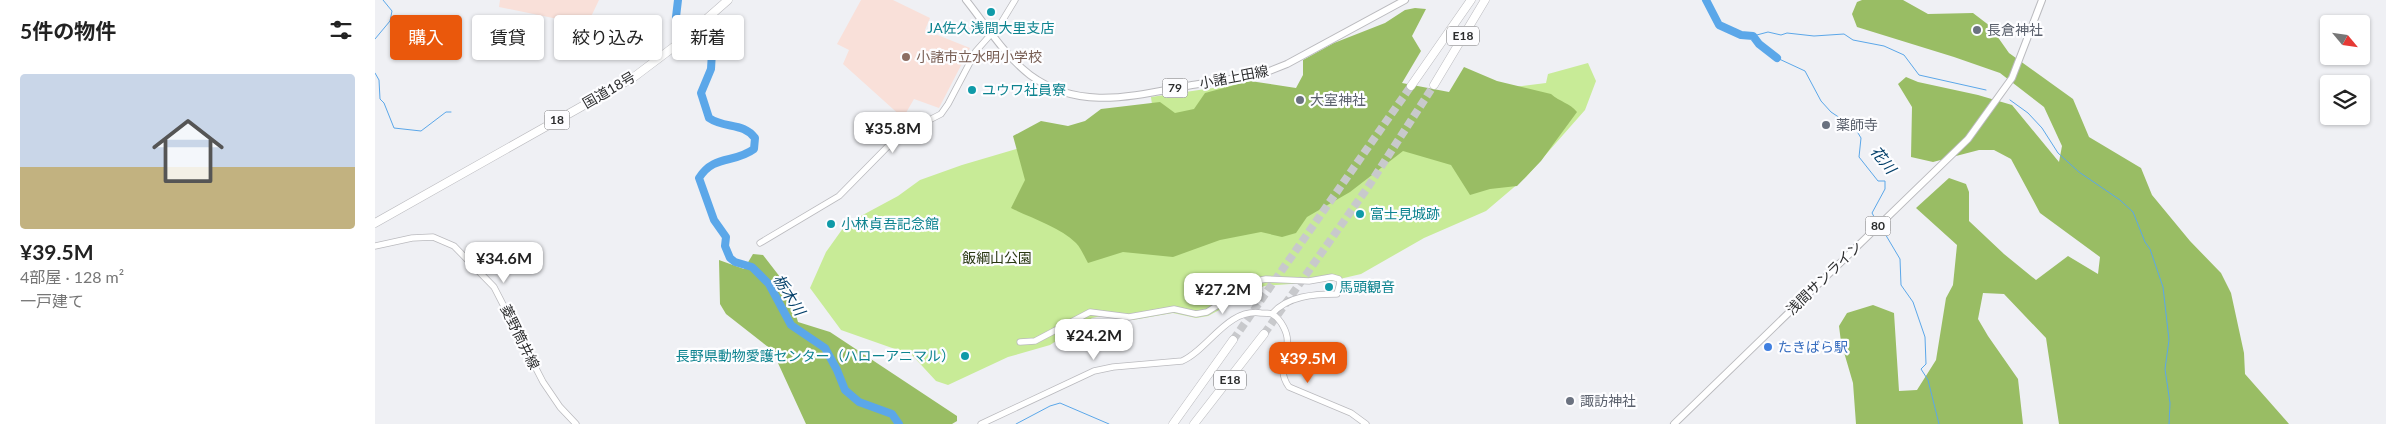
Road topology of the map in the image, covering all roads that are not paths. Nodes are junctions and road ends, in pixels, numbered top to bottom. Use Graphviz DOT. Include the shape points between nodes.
graph roads {
  1 [pos="728,0"];
  2 [pos="966,0"];
  3 [pos="1015,0"];
  4 [pos="1405,0"];
  5 [pos="1471,0"];
  6 [pos="1485,0"];
  7 [pos="2042,0"];
  8 [pos="992,33"];
  9 [pos="1434,85"];
  10 [pos="1411,86"];
  11 [pos="375,223"];
  12 [pos="760,243"];
  13 [pos="375,246"];
  14 [pos="1272,314"];
  15 [pos="1264,334"];
  16 [pos="1233,340"];
  17 [pos="1020,342"];
  18 [pos="576,424"];
  19 [pos="981,424"];
  20 [pos="1173,424"];
  21 [pos="1194,424"];
  22 [pos="1366,424"];
  23 [pos="1674,424"];
  1 -- 11 [label="highway, 国道18号 / 18" via="634,77"];
  2 -- 8 [label="main road, 小諸上田線 / 79"];
  3 -- 8 [label="street"];
  4 -- 8 [label="main road, 小諸上田線 / 79" via="1267,72 1117,98 1083,98 1047,86 1019,66"];
  5 -- 10 [label="highway, E18"];
  6 -- 9 [label="highway, E18"];
  7 -- 23 [label="main road, 浅間サンライン / 80" via="2012,78 1968,139"];
  8 -- 12 [label="street" via="975,51 941,114 897,136 839,196"];
  13 -- 18 [label="street, 菱野筒井線" via="433,237 454,246 494,287 543,382"];
  14 -- 17 [label="street" via="1279,306 1314,294 1337,294 1339,279 1256,281 1207,312 1196,314 1174,309 1129,316 1090,312 1035,341"];
  14 -- 19 [label="street" via="1245,314 1181,362 1094,371"];
  14 -- 22 [label="street" via="1287,336 1283,372 1289,387 1351,413"];
  15 -- 21 [label="highway, E18"];
  16 -- 20 [label="highway, E18"];
}
